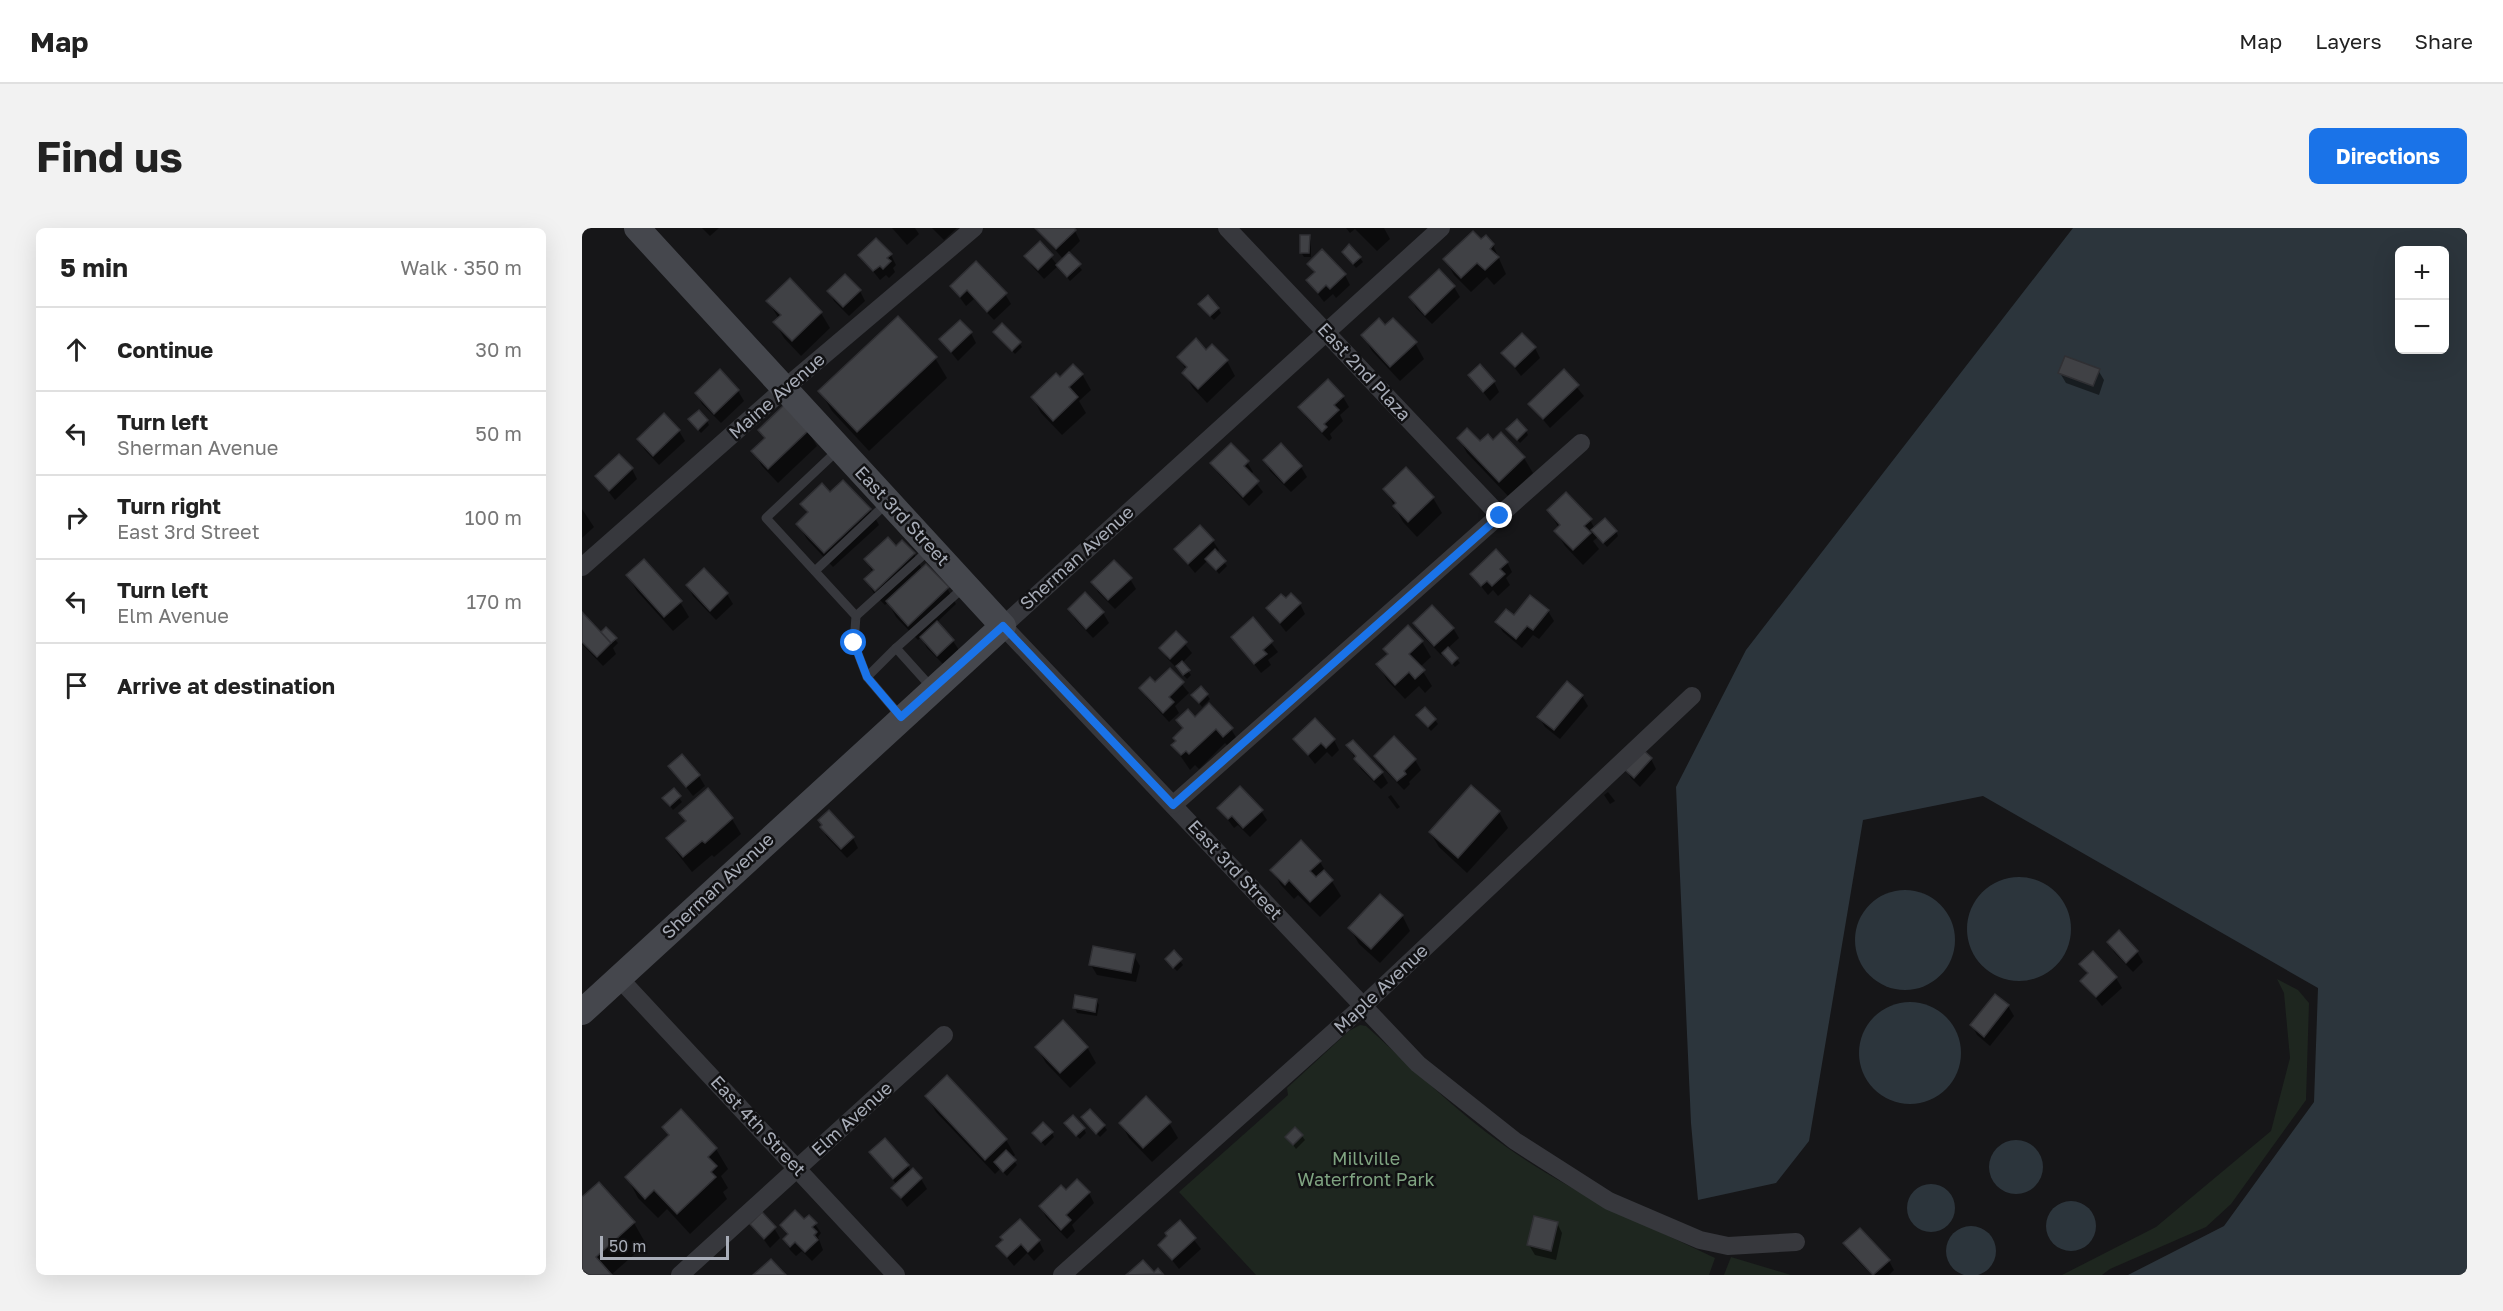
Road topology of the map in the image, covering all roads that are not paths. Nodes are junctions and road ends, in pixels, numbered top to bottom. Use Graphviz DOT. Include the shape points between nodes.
graph roads {
  1 [pos="637,228"];
  2 [pos="974,228"];
  3 [pos="1227,228"];
  4 [pos="1441,228"];
  5 [pos="1328,333"];
  6 [pos="784,388"];
  7 [pos="1581,443"];
  8 [pos="839,448"];
  9 [pos="888,501"];
  10 [pos="1500,516"];
  11 [pos="931,548"];
  12 [pos="582,567"];
  13 [pos="815,571"];
  14 [pos="966,585"];
  15 [pos="856,616"];
  16 [pos="1003,626"];
  17 [pos="896,648"];
  18 [pos="867,677"];
  19 [pos="933,690"];
  20 [pos="1692,696"];
  21 [pos="901,717"];
  22 [pos="1173,805"];
  23 [pos="619,978"];
  24 [pos="1363,1006"];
  25 [pos="582,1012"];
  26 [pos="944,1035"];
  27 [pos="798,1168"];
  28 [pos="1796,1242"];
  29 [pos="680,1275"];
  30 [pos="896,1275"];
  31 [pos="1062,1275"];
  1 -- 6 [label="street, East 3rd Street"];
  2 -- 6 [label="street, Maine Avenue"];
  3 -- 5 [label="street, East 2nd Plaza"];
  4 -- 5 [label="street, Sherman Avenue"];
  5 -- 10 [label="street, East 2nd Plaza"];
  5 -- 16 [label="street, Sherman Avenue"];
  6 -- 8 [label="street, East 3rd Street"];
  6 -- 12 [label="street, Maine Avenue"];
  7 -- 10 [label="street"];
  8 -- 9 [label="street, East 3rd Street"];
  8 -- 13 [label="lane" via="766,518"];
  9 -- 11 [label="street, East 3rd Street"];
  9 -- 13 [label="lane"];
  10 -- 22 [label="street"];
  11 -- 14 [label="street, East 3rd Street"];
  11 -- 15 [label="lane"];
  13 -- 15 [label="lane"];
  14 -- 16 [label="street, East 3rd Street"];
  14 -- 17 [label="lane"];
  15 -- 18 [label="lane" via="854,643"];
  16 -- 19 [label="street, Sherman Avenue"];
  16 -- 22 [label="street, East 3rd Street"];
  17 -- 18 [label="lane"];
  17 -- 19 [label="lane"];
  18 -- 21 [label="lane"];
  19 -- 21 [label="street, Sherman Avenue"];
  20 -- 24 [label="street, Maple Avenue"];
  21 -- 23 [label="street, Sherman Avenue"];
  22 -- 24 [label="street, East 3rd Street"];
  23 -- 25 [label="street, Sherman Avenue"];
  23 -- 27 [label="street, East 4th Street"];
  24 -- 28 [label="street, East 3rd Street" via="1443,1085 1515,1141 1609,1202 1700,1240 1728,1246"];
  24 -- 31 [label="street, Maple Avenue"];
  26 -- 27 [label="street, Elm Avenue"];
  27 -- 29 [label="street, Elm Avenue"];
  27 -- 30 [label="street, East 4th Street"];
}
